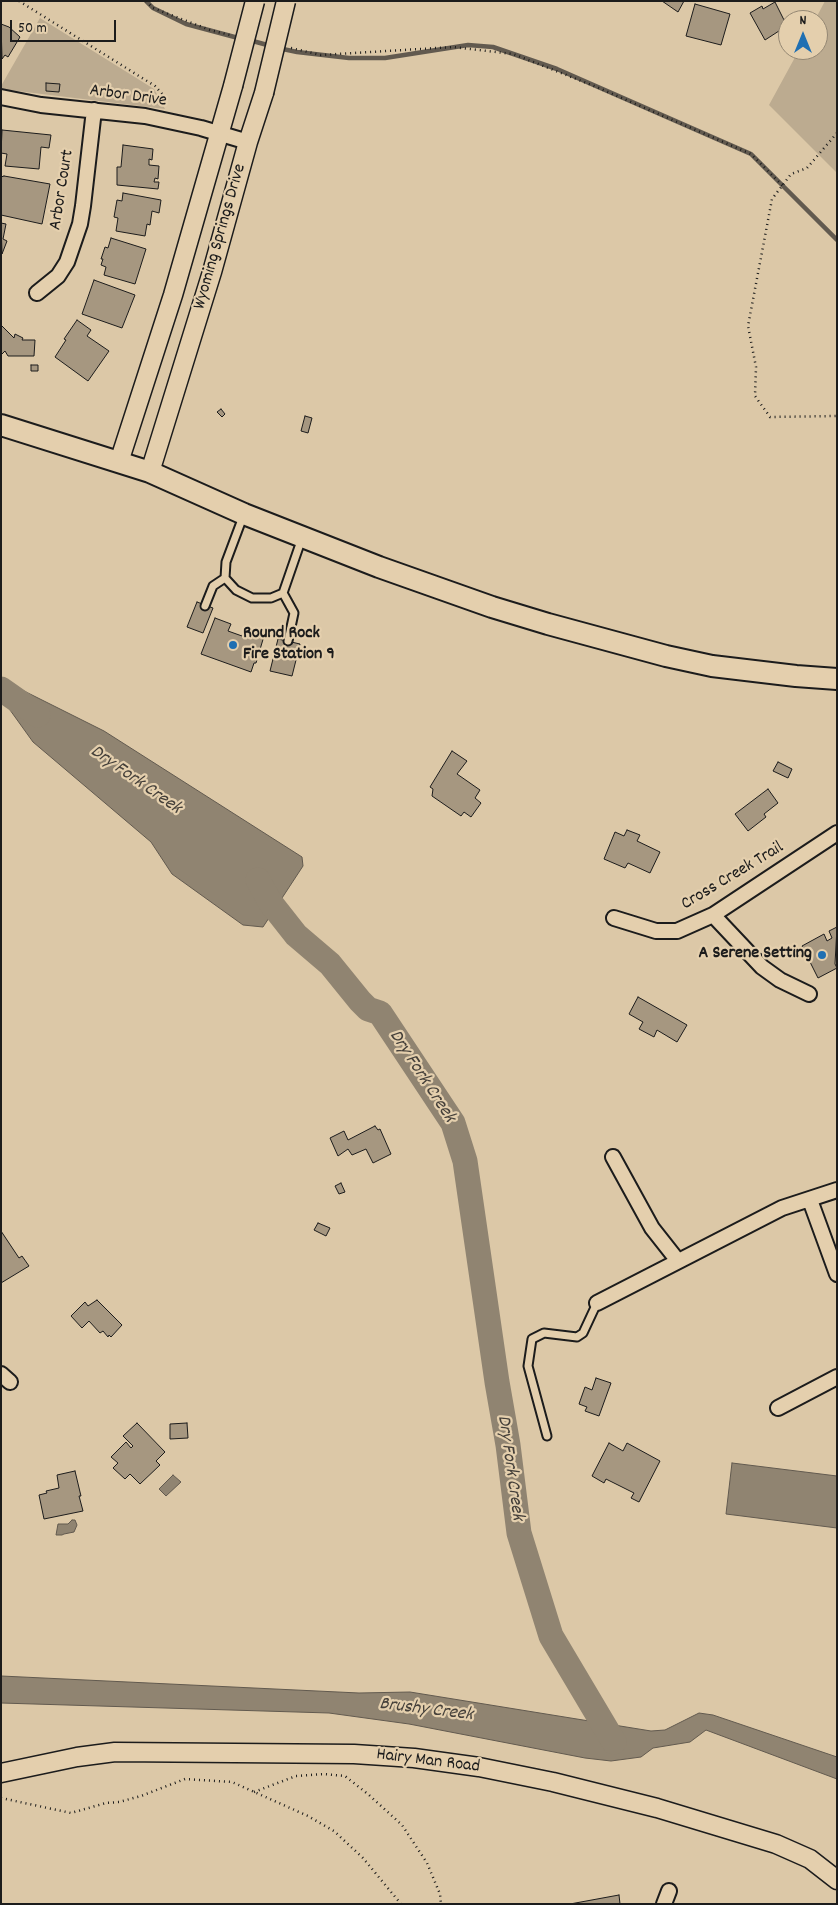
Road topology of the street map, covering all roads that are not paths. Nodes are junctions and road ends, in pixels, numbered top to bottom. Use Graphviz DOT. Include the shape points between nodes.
graph roads {
  1 [pos="255,1"];
  2 [pos="286,1"];
  3 [pos="1,97"];
  4 [pos="94,110"];
  5 [pos="220,134"];
  6 [pos="248,142"];
  7 [pos="37,293"];
  8 [pos="1,425"];
  9 [pos="119,462"];
  10 [pos="150,472"];
  11 [pos="244,514"];
  12 [pos="303,537"];
  13 [pos="225,578"];
  14 [pos="283,593"];
  15 [pos="205,606"];
  16 [pos="288,641"];
  17 [pos="837,678"];
  18 [pos="837,833"];
  19 [pos="713,915"];
  20 [pos="614,918"];
  21 [pos="809,994"];
  22 [pos="613,1157"];
  23 [pos="837,1190"];
  24 [pos="810,1200"];
  25 [pos="678,1261"];
  26 [pos="837,1274"];
  27 [pos="597,1303"];
  28 [pos="837,1377"];
  29 [pos="778,1408"];
  30 [pos="547,1436"];
  31 [pos="1,1773"];
  32 [pos="837,1880"];
  33 [pos="669,1890"];
  34 [pos="664,1904"];
  1 -- 5 [label="street, Wyoming Springs Drive, bridge"];
  2 -- 6 [label="street, Wyoming Springs Drive, bridge" via="264,93"];
  3 -- 4 [label="street, Arbor Drive"];
  4 -- 5 [label="street, Arbor Drive" via="145,116"];
  4 -- 7 [label="street, Arbor Court" via="80,224 67,262 58,276"];
  5 -- 6 [label="street, Arbor Drive"];
  5 -- 9 [label="street, Wyoming Springs Drive"];
  6 -- 10 [label="street, Wyoming Springs Drive"];
  8 -- 9 [label="main road"];
  9 -- 10 [label="main road"];
  10 -- 11 [label="main road"];
  11 -- 12 [label="main road"];
  11 -- 13 [label="lane" via="226,562"];
  12 -- 14 [label="lane"];
  12 -- 17 [label="main road" via="492,607 666,656 712,666"];
  13 -- 14 [label="lane" via="236,590 252,598 272,598"];
  13 -- 15 [label="lane" via="212,586"];
  14 -- 16 [label="lane" via="294,613"];
  18 -- 19 [label="street, Cross Creek Trail"];
  19 -- 20 [label="street, Cross Creek Trail" via="670,932"];
  19 -- 21 [label="street" via="762,967"];
  22 -- 25 [label="street" via="652,1228"];
  23 -- 24 [label="street"];
  24 -- 25 [label="street" via="782,1208"];
  24 -- 26 [label="street"];
  25 -- 27 [label="street"];
  27 -- 30 [label="lane" via="583,1334 577,1337 544,1333 532,1339 528,1366"];
  28 -- 29 [label="street"];
  31 -- 32 [label="street, Hairy Man Road" via="68,1758 115,1752 354,1754 414,1758 553,1782 657,1808 776,1844 810,1860"];
  33 -- 34 [label="street"];
}
